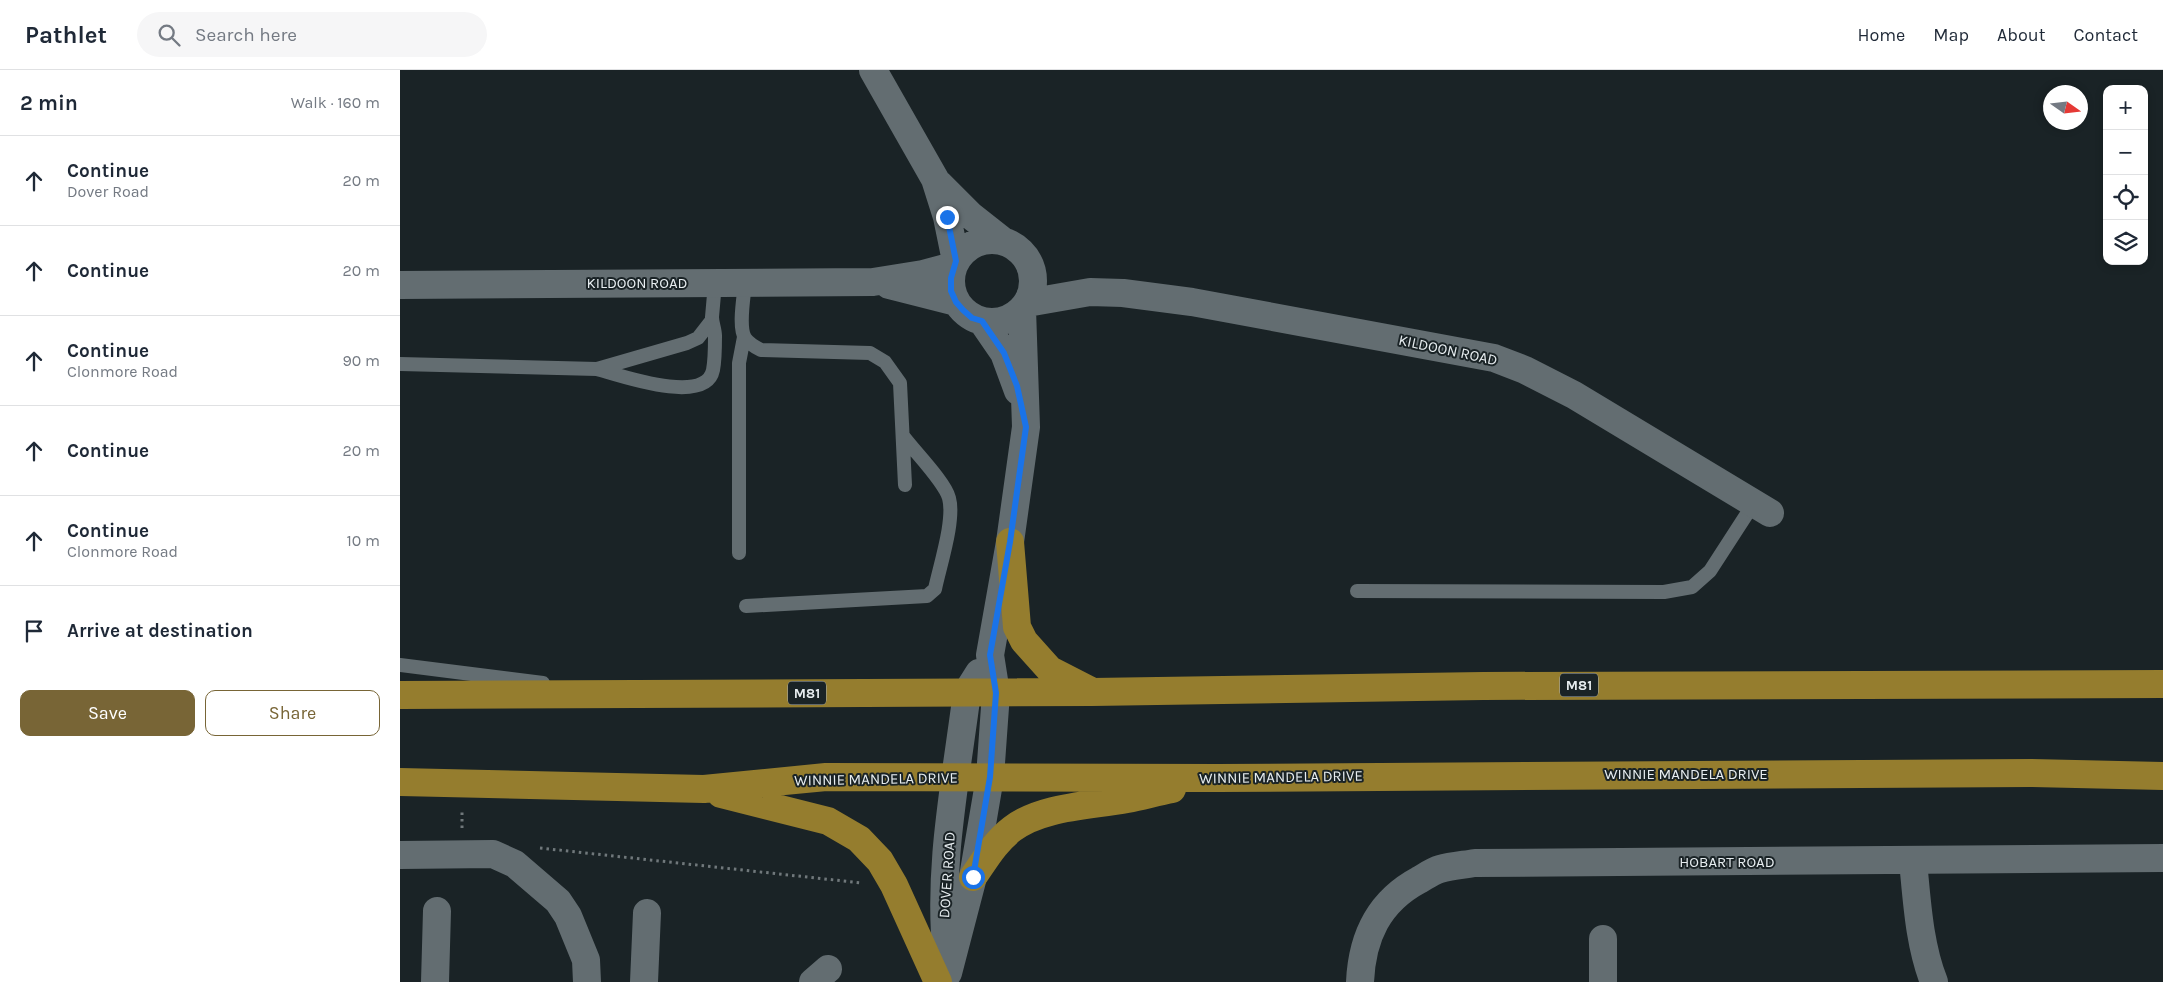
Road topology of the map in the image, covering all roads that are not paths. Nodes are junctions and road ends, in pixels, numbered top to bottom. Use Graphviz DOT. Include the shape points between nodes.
graph roads {
  1 [pos="873,70"];
  2 [pos="935,179"];
  3 [pos="1003,241"];
  4 [pos="955,263"];
  5 [pos="1030,266"];
  6 [pos="745,282"];
  7 [pos="873,282"];
  8 [pos="715,283"];
  9 [pos="400,285"];
  10 [pos="1090,292"];
  11 [pos="956,302"];
  12 [pos="1024,306"];
  13 [pos="712,320"];
  14 [pos="982,321"];
  15 [pos="744,337"];
  16 [pos="400,364"];
  17 [pos="597,369"];
  18 [pos="1026,427"];
  19 [pos="903,436"];
  20 [pos="905,485"];
  21 [pos="1762,508"];
  22 [pos="1010,542"];
  23 [pos="739,553"];
  24 [pos="1357,591"];
  25 [pos="746,606"];
  26 [pos="990,655"];
  27 [pos="400,665"];
  28 [pos="2163,684"];
  29 [pos="967,692"];
  30 [pos="1092,692"];
  31 [pos="996,693"];
  32 [pos="618,694"];
  33 [pos="400,695"];
  34 [pos="2163,776"];
  35 [pos="956,777"];
  36 [pos="990,777"];
  37 [pos="1218,778"];
  38 [pos="400,782"];
  39 [pos="704,789"];
  40 [pos="400,855"];
  41 [pos="2163,858"];
  42 [pos="1913,861"];
  43 [pos="973,877"];
  44 [pos="437,911"];
  45 [pos="647,914"];
  46 [pos="1603,939"];
  47 [pos="945,979"];
  48 [pos="435,982"];
  49 [pos="587,982"];
  50 [pos="644,982"];
  51 [pos="1360,982"];
  52 [pos="1603,982"];
  53 [pos="1934,982"];
  1 -- 2 [label="street"];
  2 -- 3 [label="street" via="970,216"];
  2 -- 4 [label="street" via="947,217"];
  3 -- 4 [label="street" via="989,239 976,243 964,250"];
  3 -- 5 [label="street" via="1024,255"];
  4 -- 7 [label="street, KILDOON ROAD" via="923,274"];
  4 -- 11 [label="street" via="951,291"];
  5 -- 10 [label="street, KILDOON ROAD"];
  5 -- 12 [label="street" via="1032,292"];
  6 -- 7 [label="street, KILDOON ROAD"];
  6 -- 8 [label="street, KILDOON ROAD"];
  6 -- 15 [label="lane"];
  7 -- 11 [label="street, KILDOON ROAD"];
  8 -- 9 [label="street, KILDOON ROAD"];
  8 -- 13 [label="lane"];
  10 -- 12 [label="street, KILDOON ROAD"];
  10 -- 21 [label="street, KILDOON ROAD" via="1192,302 1494,358 1574,395"];
  11 -- 14 [label="street" via="972,318"];
  12 -- 14 [label="street" via="1004,321"];
  12 -- 18 [label="street"];
  13 -- 17 [label="lane" via="698,338 687,343"];
  13 -- 17 [label="lane" via="715,335 713,372 700,385 673,388"];
  14 -- 18 [label="street" via="1004,353 1017,386"];
  15 -- 19 [label="lane" via="761,350 870,353 885,362 900,383"];
  15 -- 23 [label="lane" via="739,363"];
  16 -- 17 [label="lane"];
  18 -- 22 [label="street"];
  19 -- 20 [label="lane"];
  19 -- 25 [label="lane" via="949,496 952,513 935,589 928,596"];
  21 -- 24 [label="lane" via="1710,571 1692,587 1664,592"];
  22 -- 26 [label="street"];
  22 -- 30 [label="main road" via="1017,627 1024,641 1050,670"];
  26 -- 29 [label="street"];
  26 -- 31 [label="street, DOVER ROAD"];
  27 -- 32 [label="lane"];
  28 -- 30 [label="main road, M81" via="1483,686"];
  29 -- 31 [label="main road, M81"];
  29 -- 32 [label="main road, M81"];
  29 -- 35 [label="street, DOVER ROAD"];
  30 -- 31 [label="main road, M81"];
  31 -- 36 [label="street, DOVER ROAD"];
  32 -- 33 [label="main road, M81"];
  34 -- 37 [label="main road, WINNIE MANDELA DRIVE" via="2031,773"];
  35 -- 36 [label="main road, WINNIE MANDELA DRIVE"];
  35 -- 39 [label="main road, WINNIE MANDELA DRIVE" via="826,777"];
  35 -- 47 [label="street, DOVER ROAD" via="944,889"];
  36 -- 37 [label="main road, WINNIE MANDELA DRIVE"];
  36 -- 43 [label="street, DOVER ROAD"];
  37 -- 43 [label="main road" via="1030,819 1003,837"];
  38 -- 39 [label="main road, WINNIE MANDELA DRIVE"];
  39 -- 47 [label="main road" via="828,821 859,839 880,861"];
  40 -- 49 [label="street" via="493,854 514,864 558,901 568,916 586,960"];
  41 -- 42 [label="street, HOBART ROAD"];
  42 -- 51 [label="street, HOBART ROAD" via="1475,862 1439,869 1408,886 1391,900 1374,922 1366,941"];
  42 -- 53 [label="street" via="1925,949"];
  43 -- 47 [label="street, DOVER ROAD"];
  44 -- 48 [label="street"];
  45 -- 50 [label="street"];
  46 -- 52 [label="street"];
}
